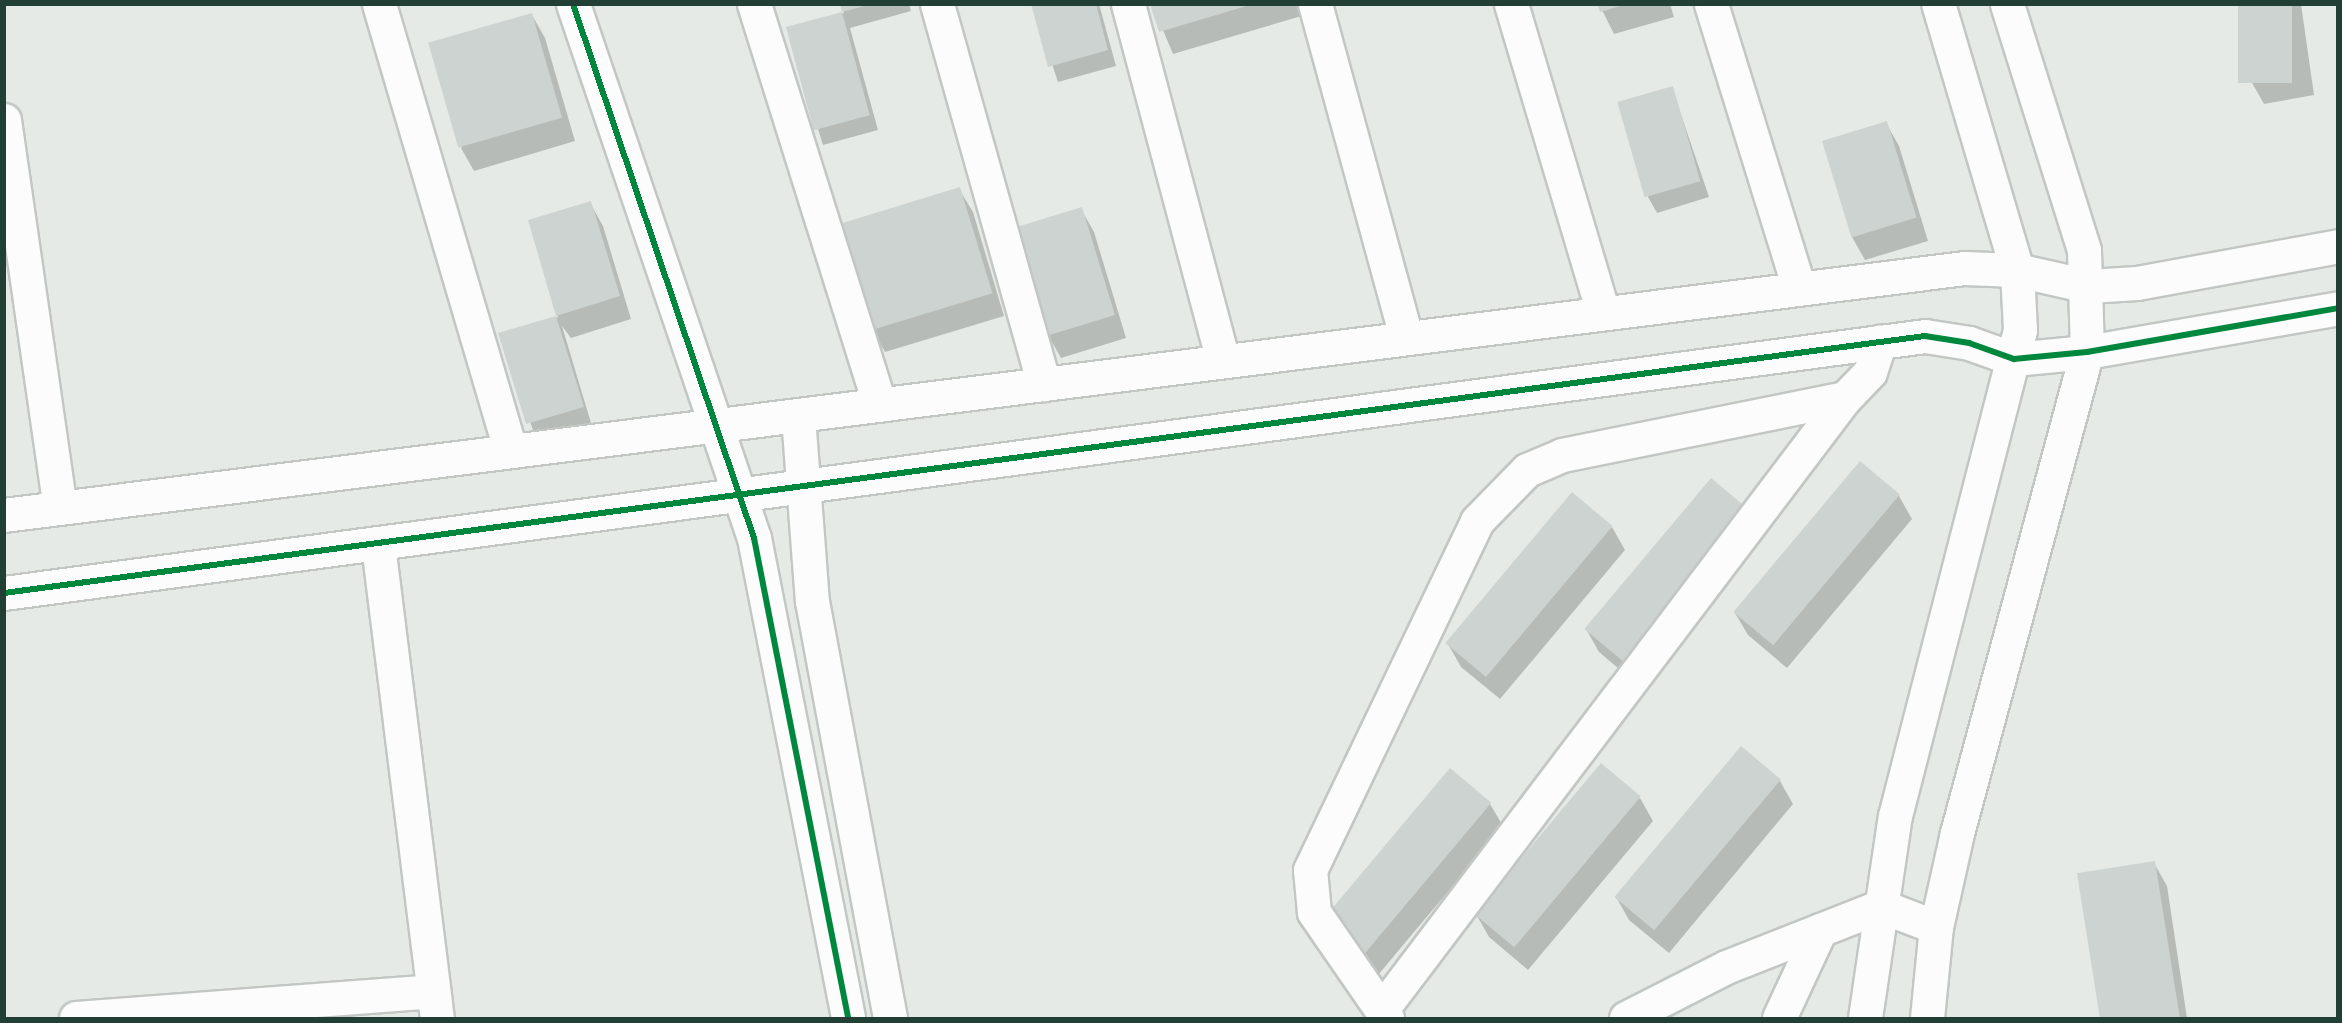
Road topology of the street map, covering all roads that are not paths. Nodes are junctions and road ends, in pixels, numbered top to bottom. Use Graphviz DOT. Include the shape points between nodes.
graph roads {
  1 [pos="379,4"];
  2 [pos="573,4"];
  3 [pos="754,4"];
  4 [pos="937,4"];
  5 [pos="1128,4"];
  6 [pos="1315,4"];
  7 [pos="1511,4"];
  8 [pos="1712,4"];
  9 [pos="1938,4"];
  10 [pos="2007,4"];
  11 [pos="4,120"];
  12 [pos="2337,246"];
  13 [pos="2017,270"];
  14 [pos="2088,286"];
  15 [pos="1799,289"];
  16 [pos="2337,308"];
  17 [pos="1603,313"];
  18 [pos="1406,337"];
  19 [pos="1880,342"];
  20 [pos="2087,352"];
  21 [pos="2014,359"];
  22 [pos="1223,360"];
  23 [pos="1044,384"];
  24 [pos="1845,398"];
  25 [pos="880,405"];
  26 [pos="798,416"];
  27 [pos="719,424"];
  28 [pos="510,450"];
  29 [pos="803,487"];
  30 [pos="742,495"];
  31 [pos="60,507"];
  32 [pos="4,515"];
  33 [pos="378,545"];
  34 [pos="4,593"];
  35 [pos="1881,906"];
  36 [pos="1936,927"];
  37 [pos="1820,930"];
  38 [pos="434,1005"];
  39 [pos="1385,1014"];
  40 [pos="76,1018"];
  41 [pos="848,1018"];
  42 [pos="890,1018"];
  43 [pos="1626,1018"];
  44 [pos="1779,1018"];
  45 [pos="1865,1018"];
  46 [pos="1927,1018"];
  1 -- 28 [label="street"];
  2 -- 27 [label="street"];
  3 -- 25 [label="street"];
  4 -- 23 [label="street"];
  5 -- 22 [label="street"];
  6 -- 18 [label="street"];
  7 -- 17 [label="street"];
  8 -- 15 [label="street"];
  9 -- 13 [label="street"];
  10 -- 14 [label="street" via="2074,214"];
  11 -- 31 [label="street"];
  12 -- 14 [label="street" via="2137,283"];
  13 -- 14 [label="street"];
  13 -- 15 [label="street" via="1964,268"];
  13 -- 21 [label="street" via="2020,330"];
  14 -- 20 [label="street"];
  15 -- 17 [label="street"];
  16 -- 20 [label="street"];
  17 -- 18 [label="street"];
  18 -- 22 [label="street"];
  19 -- 21 [label="street" via="1944,337"];
  19 -- 24 [label="street" via="1870,372"];
  19 -- 29 [label="street"];
  20 -- 21 [label="street"];
  20 -- 36 [label="street"];
  21 -- 35 [label="street" via="1895,816"];
  22 -- 23 [label="street"];
  23 -- 25 [label="street"];
  24 -- 39 [label="street"];
  24 -- 39 [label="street" via="1562,455 1527,470 1477,521 1310,870 1314,912"];
  25 -- 26 [label="street"];
  26 -- 27 [label="street"];
  26 -- 29 [label="street"];
  27 -- 28 [label="street"];
  27 -- 30 [label="street"];
  28 -- 31 [label="street"];
  29 -- 30 [label="street"];
  29 -- 42 [label="street" via="812,601"];
  30 -- 33 [label="street"];
  30 -- 41 [label="street"];
  31 -- 32 [label="street"];
  33 -- 34 [label="street"];
  33 -- 38 [label="street"];
  35 -- 36 [label="street"];
  35 -- 37 [label="street"];
  35 -- 45 [label="street"];
  36 -- 46 [label="street"];
  37 -- 43 [label="street" via="1689,983"];
  37 -- 44 [label="street"];
  38 -- 40 [label="street"];
}
